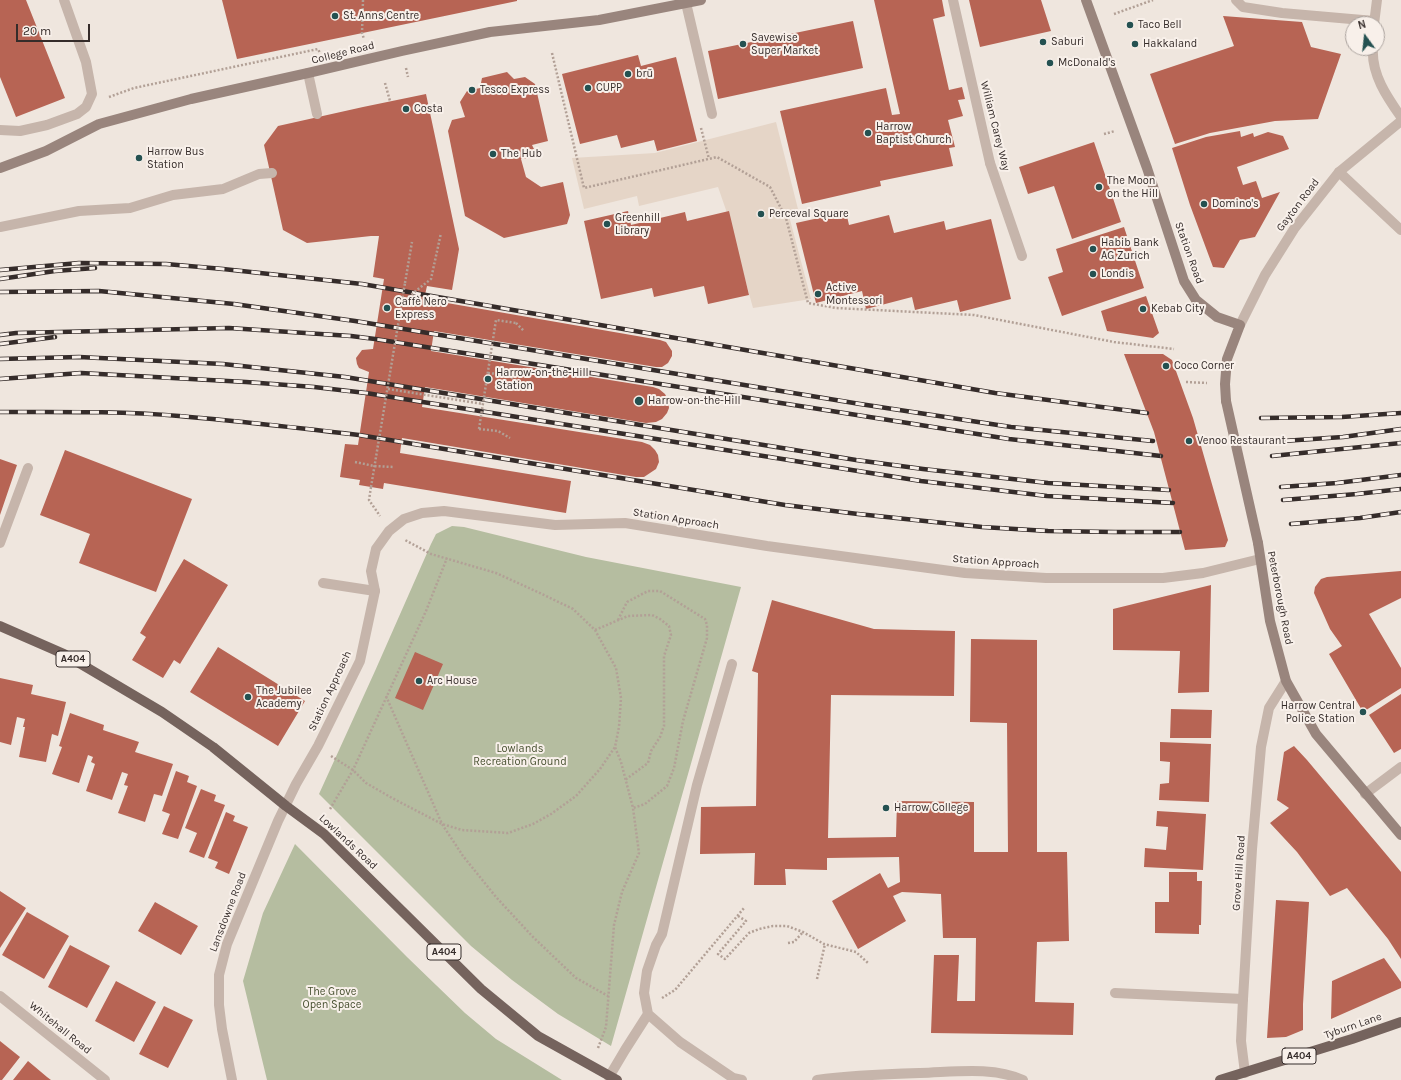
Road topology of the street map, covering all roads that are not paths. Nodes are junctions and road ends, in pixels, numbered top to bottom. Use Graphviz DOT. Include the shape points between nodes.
graph roads {
  1 [pos="64,0"];
  2 [pos="701,0"];
  3 [pos="953,0"];
  4 [pos="1086,0"];
  5 [pos="1236,0"];
  6 [pos="1377,0"];
  7 [pos="686,4"];
  8 [pos="1375,16"];
  9 [pos="1345,20"];
  10 [pos="1372,56"];
  11 [pos="308,73"];
  12 [pos="317,114"];
  13 [pos="712,114"];
  14 [pos="1401,117"];
  15 [pos="1401,121"];
  16 [pos="0,130"];
  17 [pos="0,168"];
  18 [pos="272,172"];
  19 [pos="1339,172"];
  20 [pos="0,227"];
  21 [pos="1401,230"];
  22 [pos="1022,256"];
  23 [pos="1240,325"];
  24 [pos="28,468"];
  25 [pos="0,543"];
  26 [pos="1260,559"];
  27 [pos="323,583"];
  28 [pos="376,591"];
  29 [pos="0,626"];
  30 [pos="732,664"];
  31 [pos="1286,681"];
  32 [pos="1401,767"];
  33 [pos="1365,794"];
  34 [pos="286,806"];
  35 [pos="1401,834"];
  36 [pos="1115,993"];
  37 [pos="0,996"];
  38 [pos="1243,999"];
  39 [pos="648,1014"];
  40 [pos="1401,1022"];
  41 [pos="1245,1073"];
  42 [pos="613,1078"];
  43 [pos="105,1080"];
  44 [pos="232,1080"];
  45 [pos="742,1080"];
  46 [pos="816,1080"];
  47 [pos="1023,1080"];
  48 [pos="1220,1080"];
  1 -- 16 [label="street" via="86,62 92,94 86,108 47,125 20,131"];
  2 -- 7 [label="main road, College Road"];
  3 -- 22 [label="street, William Carey Way" via="990,163"];
  4 -- 23 [label="main road, Station Road" via="1147,168 1184,281 1196,300 1217,317"];
  5 -- 9 [label="street" via="1243,7"];
  6 -- 8 [label="street"];
  7 -- 11 [label="main road, College Road" via="599,20 490,32"];
  7 -- 13 [label="street"];
  10 -- 14 [label="street" via="1383,90"];
  11 -- 12 [label="street"];
  11 -- 17 [label="main road, College Road" via="191,99 100,124 46,151"];
  15 -- 19 [label="street, Gayton Road"];
  18 -- 20 [label="street" via="258,174 223,189 173,195 130,208 79,211"];
  19 -- 21 [label="street"];
  19 -- 23 [label="street, Gayton Road" via="1294,229 1265,275"];
  23 -- 26 [label="main road, Peterborough Road, bridge" via="1227,359 1226,400"];
  24 -- 25 [label="street"];
  26 -- 28 [label="street, Station Approach" via="1204,573 1162,578 1046,578 965,573 760,545 625,523 555,525 444,511 422,513 404,519 389,531 376,548 371,571"];
  26 -- 31 [label="main road, Peterborough Road" via="1270,621"];
  27 -- 28 [label="street"];
  28 -- 34 [label="street, Station Approach" via="360,661"];
  29 -- 34 [label="main road, Lowlands Road / A404" via="64,654 162,712 213,747"];
  30 -- 39 [label="street" via="697,785 662,934 647,971 644,993"];
  31 -- 33 [label="main road, Peterborough Road" via="1316,734"];
  31 -- 38 [label="street, Grove Hill Road" via="1269,708 1261,747"];
  32 -- 33 [label="street"];
  33 -- 35 [label="main road, Peterborough Road"];
  34 -- 42 [label="main road, Lowlands Road / A404" via="324,834 481,989 538,1036"];
  34 -- 44 [label="street, Lansdowne Road" via="262,857 227,944 219,975 219,1005"];
  36 -- 38 [label="street"];
  37 -- 43 [label="street, Whitehall Road"];
  38 -- 41 [label="street, Grove Hill Road" via="1241,1040"];
  39 -- 42 [label="street"];
  39 -- 45 [label="street" via="680,1042 733,1078"];
  40 -- 41 [label="main road, Tyburn Lane / A404"];
  41 -- 48 [label="main road, Tyburn Lane / A404"];
  46 -- 47 [label="street" via="973,1071 1012,1075"];
}
